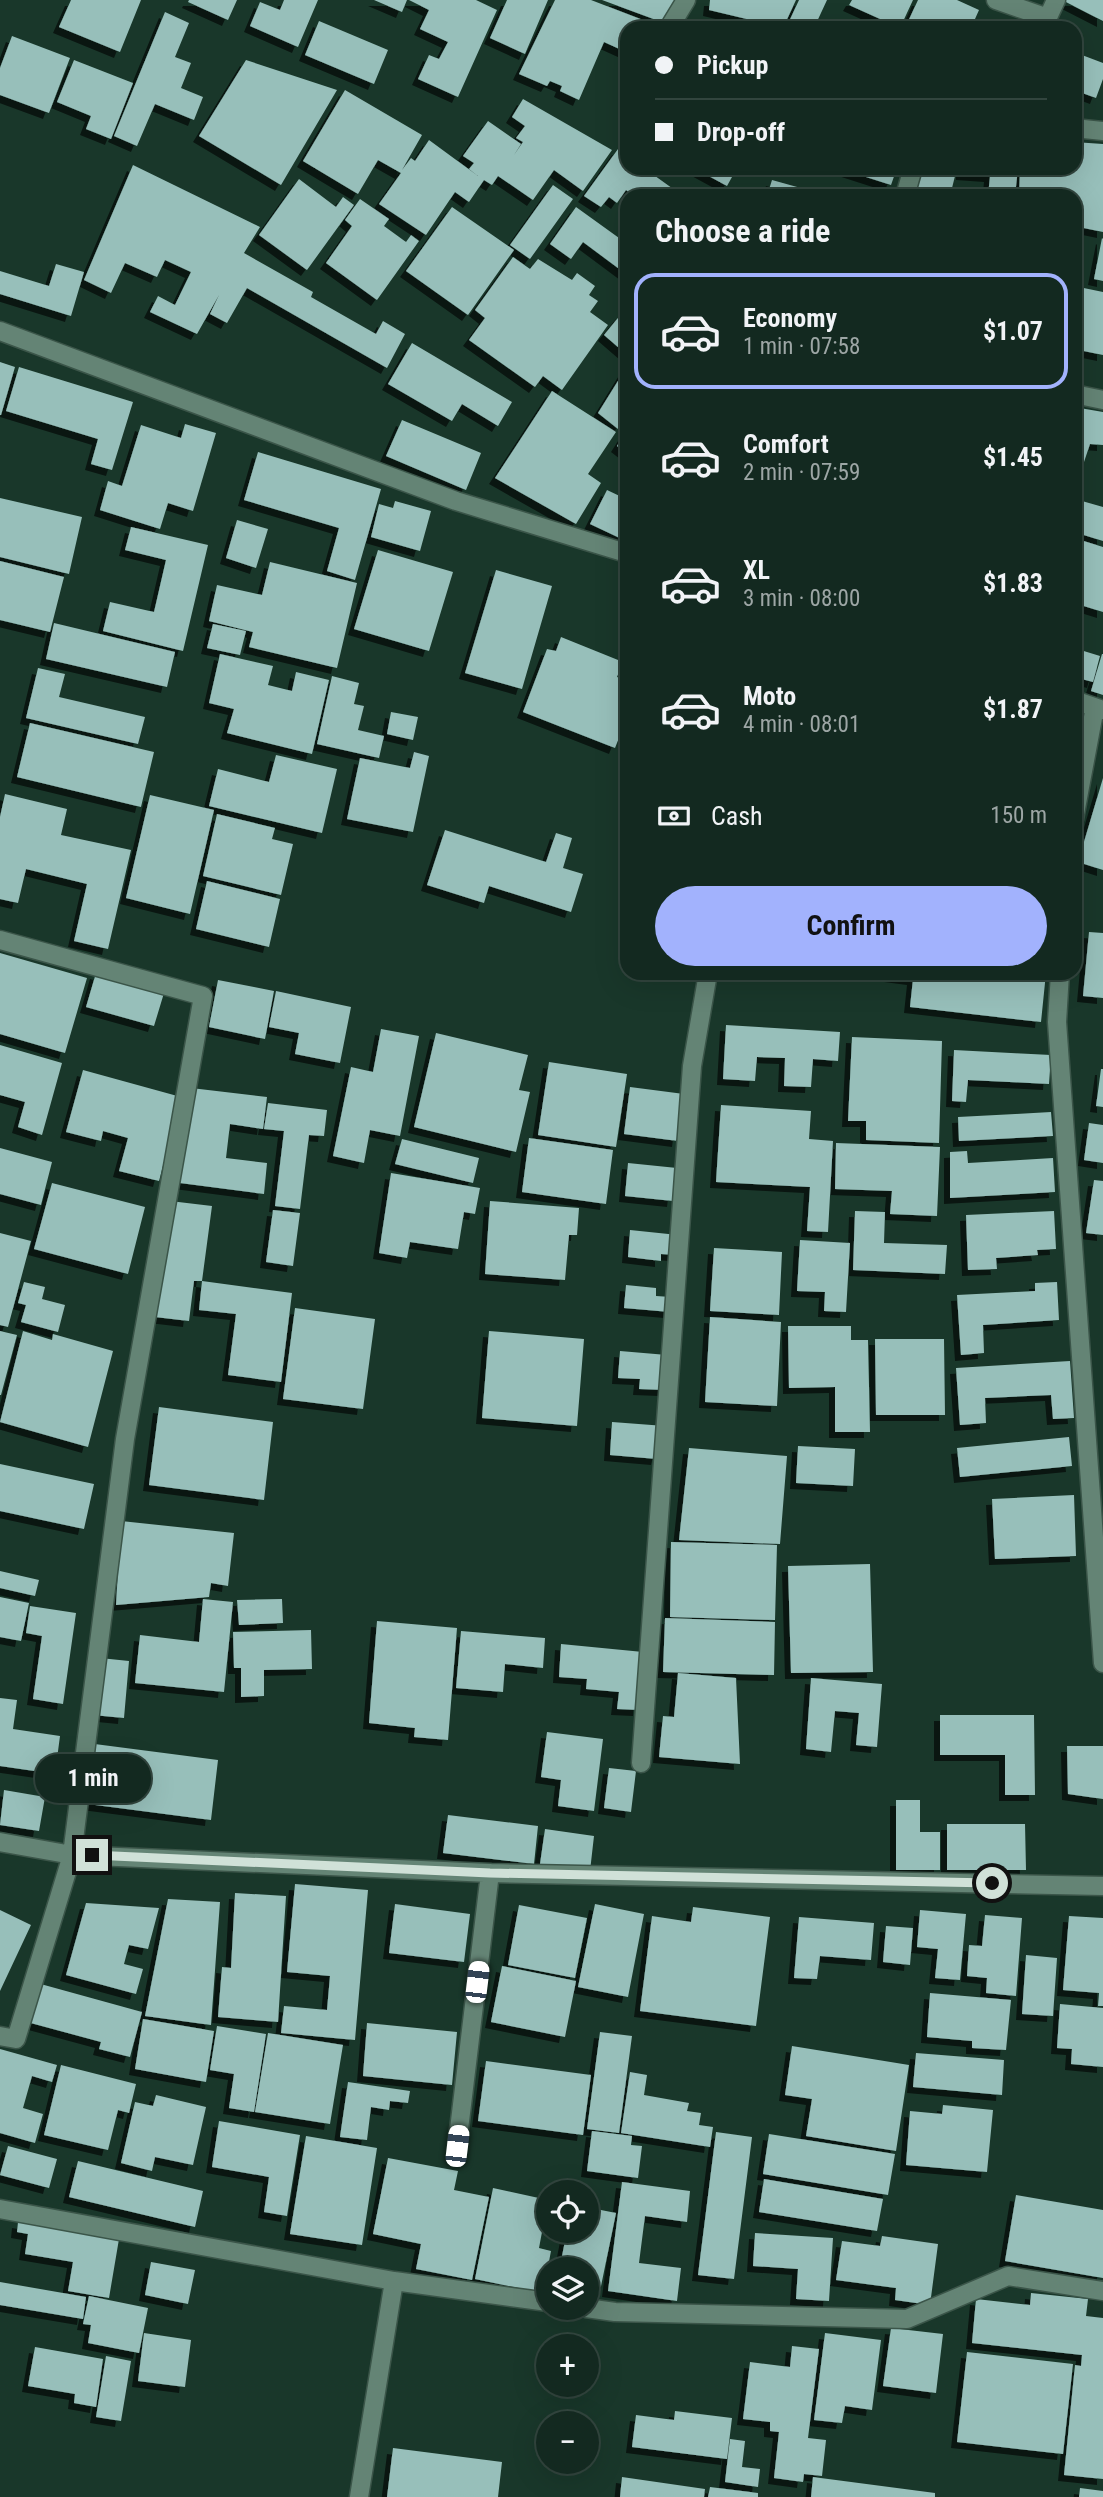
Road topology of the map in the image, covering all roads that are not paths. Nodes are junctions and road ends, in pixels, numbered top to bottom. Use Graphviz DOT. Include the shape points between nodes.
graph roads {
  1 [pos="686,0"];
  2 [pos="996,0"];
  3 [pos="1056,0"];
  4 [pos="673,21"];
  5 [pos="1041,21"];
  6 [pos="1046,21"];
  7 [pos="1082,129"];
  8 [pos="1103,131"];
  9 [pos="0,331"];
  10 [pos="1082,396"];
  11 [pos="1103,400"];
  12 [pos="620,551"];
  13 [pos="1082,703"];
  14 [pos="1099,709"];
  15 [pos="1082,784"];
  16 [pos="0,940"];
  17 [pos="707,980"];
  18 [pos="1060,980"];
  19 [pos="1103,1664"];
  20 [pos="641,1763"];
  21 [pos="0,1842"];
  22 [pos="72,1855"];
  23 [pos="490,1873"];
  24 [pos="1103,1886"];
  25 [pos="0,2036"];
  26 [pos="457,2146"];
  27 [pos="0,2209"];
  28 [pos="394,2281"];
  29 [pos="1103,2291"];
  30 [pos="536,2300"];
  31 [pos="599,2310"];
  32 [pos="359,2497"];
  1 -- 4 [label="street"];
  2 -- 5 [label="street"];
  3 -- 6 [label="street"];
  7 -- 8 [label="street"];
  9 -- 12 [label="street" via="456,501"];
  10 -- 11 [label="street"];
  13 -- 14 [label="street"];
  14 -- 15 [label="street"];
  16 -- 22 [label="street" via="203,996 125,1439"];
  17 -- 20 [label="street" via="692,1066"];
  18 -- 19 [label="street" via="1057,1022"];
  21 -- 22 [label="street"];
  22 -- 23 [label="street"];
  22 -- 25 [label="street" via="16,2039"];
  23 -- 24 [label="street"];
  23 -- 26 [label="street"];
  27 -- 28 [label="street"];
  28 -- 30 [label="street"];
  28 -- 32 [label="street"];
  29 -- 31 [label="street" via="1008,2276 907,2319"];
}
